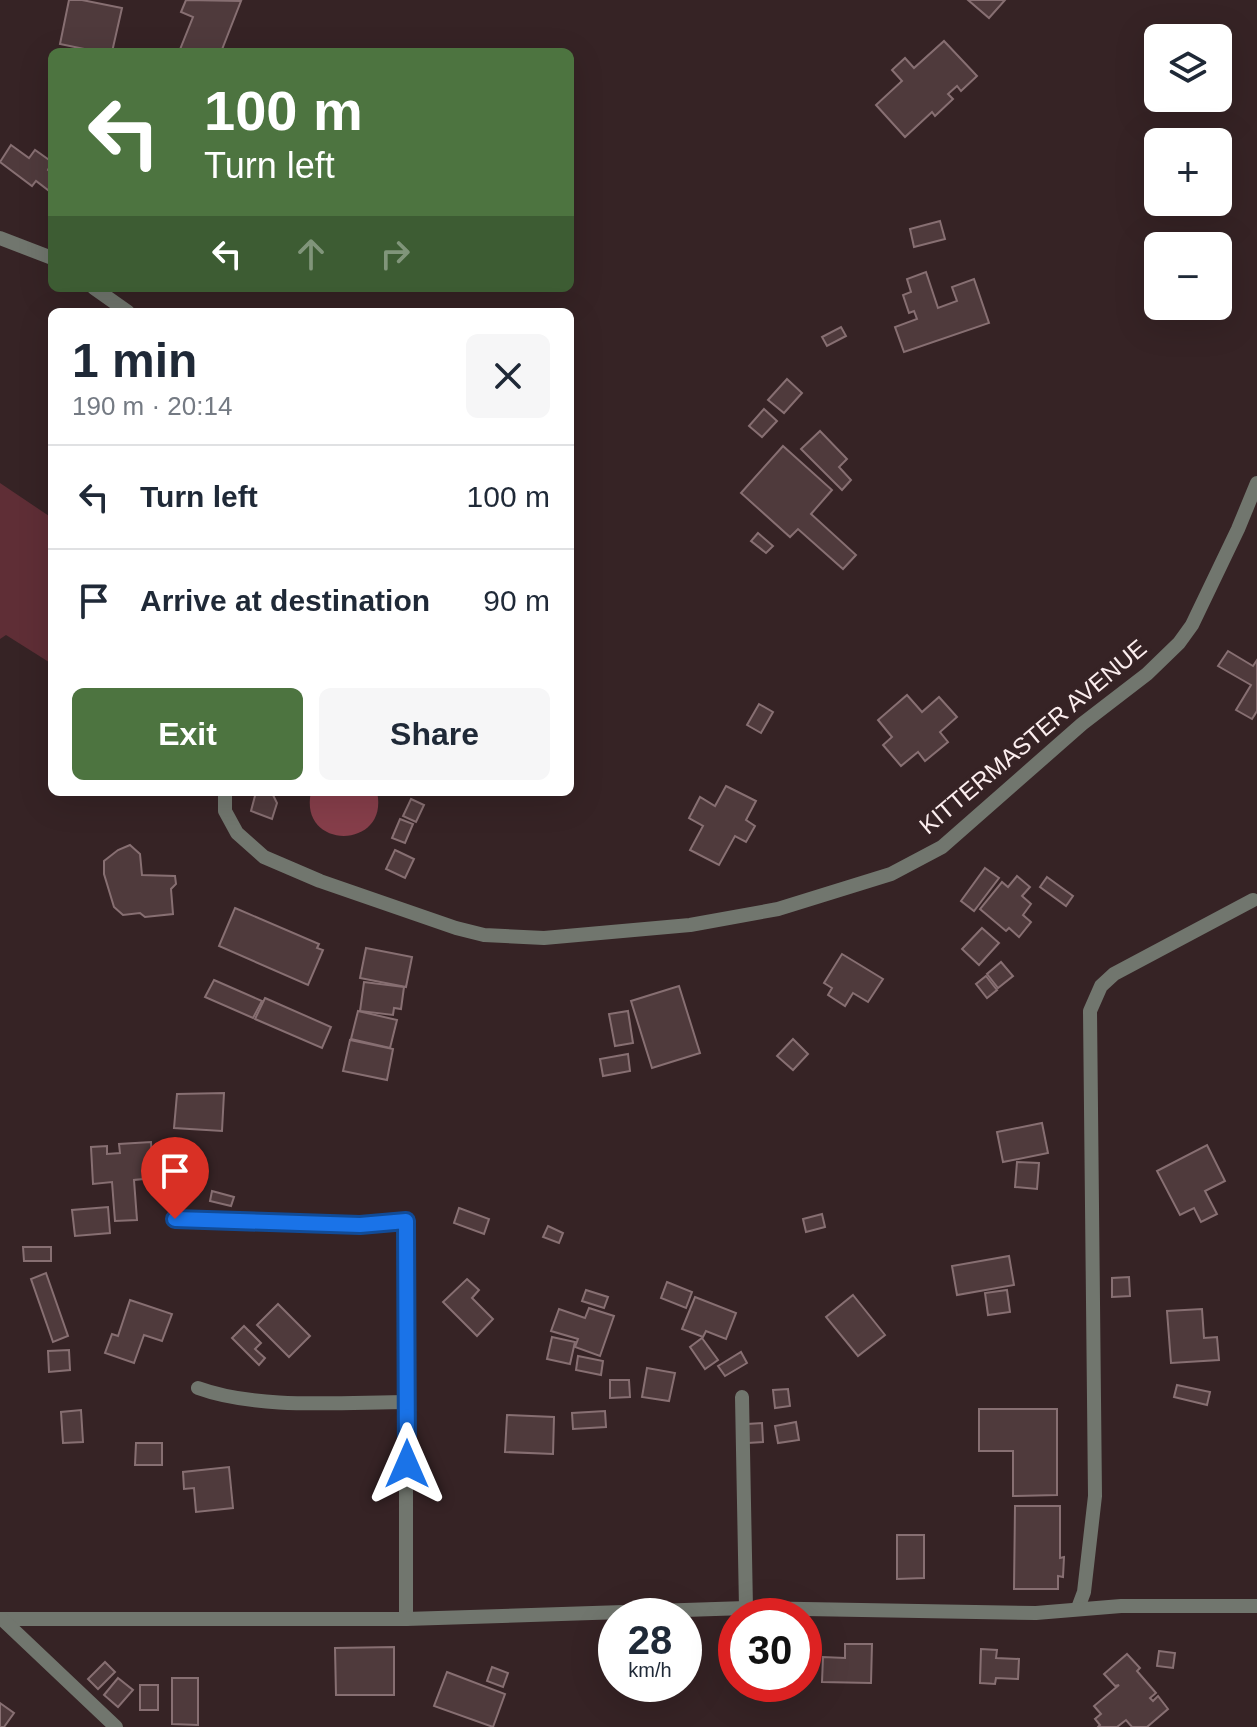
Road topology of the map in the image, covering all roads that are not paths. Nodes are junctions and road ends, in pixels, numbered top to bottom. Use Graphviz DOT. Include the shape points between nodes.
graph roads {
  1 [pos="0,238"];
  2 [pos="48,256"];
  3 [pos="100,292"];
  4 [pos="122,308"];
  5 [pos="1257,483"];
  6 [pos="225,796"];
  7 [pos="1253,900"];
  8 [pos="175,1219"];
  9 [pos="198,1388"];
  10 [pos="742,1397"];
  11 [pos="408,1402"];
  12 [pos="746,1598"];
  13 [pos="1257,1606"];
  14 [pos="1078,1608"];
  15 [pos="718,1609"];
  16 [pos="822,1609"];
  17 [pos="1,1619"];
  18 [pos="406,1619"];
  19 [pos="116,1727"];
  1 -- 2 [label="street"];
  3 -- 4 [label="street"];
  5 -- 6 [label="street, KITTERMASTER AVENUE" via="1192,625 1147,674 942,847 891,874 778,909 690,925 544,938 484,935 264,857 237,833 225,811"];
  7 -- 14 [label="street" via="1114,974 1101,986 1090,1011 1095,1496"];
  8 -- 11 [label="street" via="360,1225 406,1221"];
  9 -- 11 [label="street" via="245,1400"];
  10 -- 12 [label="street"];
  11 -- 18 [label="street"];
  13 -- 14 [label="street"];
  14 -- 16 [label="street" via="1036,1613"];
  15 -- 18 [label="street"];
  17 -- 18 [label="street"];
  17 -- 19 [label="street"];
}
